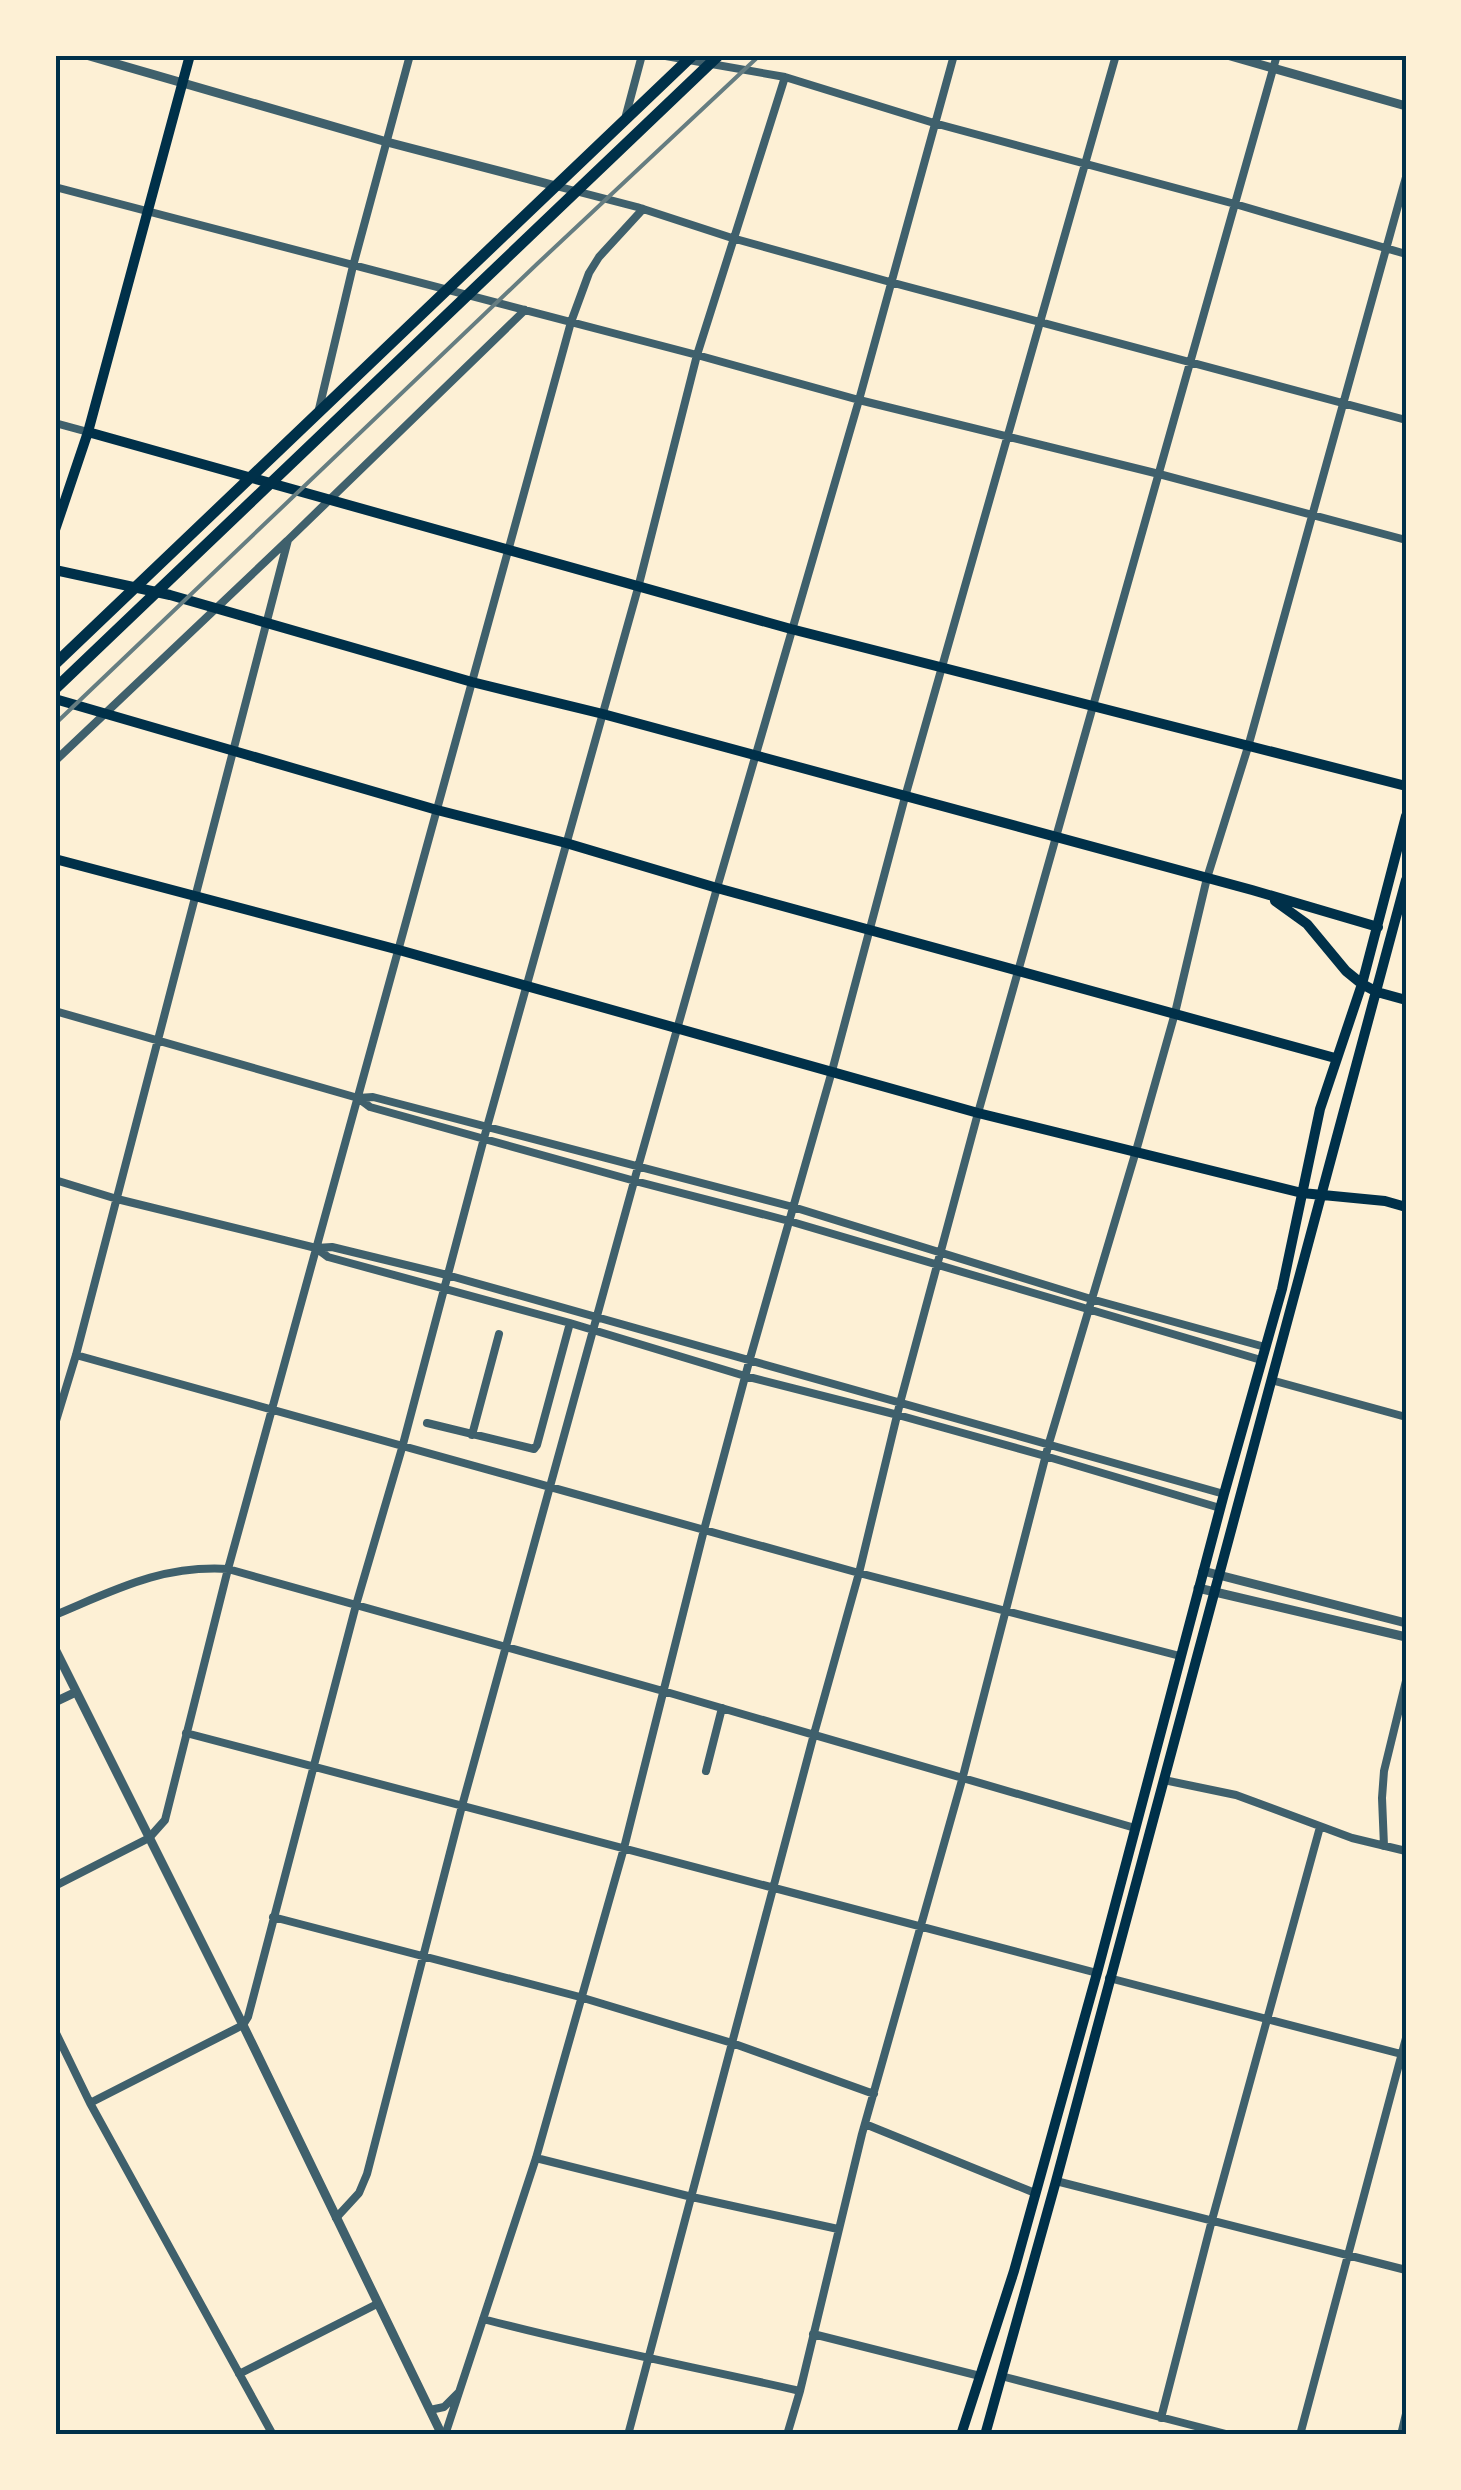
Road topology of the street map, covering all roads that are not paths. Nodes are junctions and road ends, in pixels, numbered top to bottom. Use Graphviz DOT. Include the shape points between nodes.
graph roads {
  1 [pos="86,55"];
  2 [pos="190,55"];
  3 [pos="410,55"];
  4 [pos="642,55"];
  5 [pos="660,55"];
  6 [pos="719,55"];
  7 [pos="954,55"];
  8 [pos="1116,55"];
  9 [pos="1227,55"];
  10 [pos="1278,55"];
  11 [pos="690,58"];
  12 [pos="709,65"];
  13 [pos="1273,70"];
  14 [pos="785,77"];
  15 [pos="182,82"];
  16 [pos="1406,106"];
  17 [pos="625,120"];
  18 [pos="934,123"];
  19 [pos="386,142"];
  20 [pos="1083,164"];
  21 [pos="1406,178"];
  22 [pos="556,186"];
  23 [pos="55,187"];
  24 [pos="577,190"];
  25 [pos="1235,204"];
  26 [pos="640,208"];
  27 [pos="146,210"];
  28 [pos="732,238"];
  29 [pos="1386,248"];
  30 [pos="1406,254"];
  31 [pos="353,266"];
  32 [pos="890,282"];
  33 [pos="449,289"];
  34 [pos="469,296"];
  35 [pos="525,310"];
  36 [pos="571,322"];
  37 [pos="1038,322"];
  38 [pos="697,355"];
  39 [pos="1191,361"];
  40 [pos="859,400"];
  41 [pos="1344,404"];
  42 [pos="318,412"];
  43 [pos="1406,420"];
  44 [pos="55,424"];
  45 [pos="88,432"];
  46 [pos="1008,436"];
  47 [pos="1159,474"];
  48 [pos="248,478"];
  49 [pos="270,484"];
  50 [pos="325,500"];
  51 [pos="1312,515"];
  52 [pos="55,530"];
  53 [pos="288,540"];
  54 [pos="1406,540"];
  55 [pos="509,549"];
  56 [pos="55,570"];
  57 [pos="135,587"];
  58 [pos="638,588"];
  59 [pos="163,594"];
  60 [pos="212,608"];
  61 [pos="265,623"];
  62 [pos="791,629"];
  63 [pos="55,664"];
  64 [pos="942,669"];
  65 [pos="472,682"];
  66 [pos="55,689"];
  67 [pos="61,701"];
  68 [pos="1091,706"];
  69 [pos="102,713"];
  70 [pos="603,714"];
  71 [pos="1248,747"];
  72 [pos="232,752"];
  73 [pos="756,757"];
  74 [pos="55,762"];
  75 [pos="1406,786"];
  76 [pos="905,797"];
  77 [pos="437,810"];
  78 [pos="1406,816"];
  79 [pos="1055,838"];
  80 [pos="566,843"];
  81 [pos="55,859"];
  82 [pos="1208,878"];
  83 [pos="1406,880"];
  84 [pos="717,888"];
  85 [pos="1252,890"];
  86 [pos="194,896"];
  87 [pos="1378,927"];
  88 [pos="869,928"];
  89 [pos="399,950"];
  90 [pos="1017,970"];
  91 [pos="1362,984"];
  92 [pos="527,986"];
  93 [pos="1377,992"];
  94 [pos="1406,1000"];
  95 [pos="55,1011"];
  96 [pos="1175,1012"];
  97 [pos="678,1028"];
  98 [pos="157,1042"];
  99 [pos="1336,1058"];
  100 [pos="832,1071"];
  101 [pos="358,1098"];
  102 [pos="978,1113"];
  103 [pos="487,1127"];
  104 [pos="484,1138"];
  105 [pos="1136,1152"];
  106 [pos="638,1167"];
  107 [pos="55,1180"];
  108 [pos="690,1180"];
  109 [pos="635,1181"];
  110 [pos="1302,1193"];
  111 [pos="686,1195"];
  112 [pos="1322,1195"];
  113 [pos="118,1200"];
  114 [pos="1406,1206"];
  115 [pos="793,1207"];
  116 [pos="789,1221"];
  117 [pos="316,1248"];
  118 [pos="940,1252"];
  119 [pos="936,1266"];
  120 [pos="447,1275"];
  121 [pos="445,1290"];
  122 [pos="1092,1299"];
  123 [pos="1088,1310"];
  124 [pos="598,1318"];
  125 [pos="570,1323"];
  126 [pos="1202,1330"];
  127 [pos="595,1331"];
  128 [pos="499,1334"];
  129 [pos="1199,1342"];
  130 [pos="1265,1347"];
  131 [pos="76,1355"];
  132 [pos="1261,1360"];
  133 [pos="749,1362"];
  134 [pos="746,1376"];
  135 [pos="1271,1380"];
  136 [pos="900,1403"];
  137 [pos="273,1410"];
  138 [pos="898,1414"];
  139 [pos="1406,1417"];
  140 [pos="426,1423"];
  141 [pos="55,1424"];
  142 [pos="472,1434"];
  143 [pos="1048,1443"];
  144 [pos="402,1448"];
  145 [pos="1046,1456"];
  146 [pos="550,1488"];
  147 [pos="1224,1494"];
  148 [pos="1220,1508"];
  149 [pos="704,1530"];
  150 [pos="228,1569"];
  151 [pos="1203,1571"];
  152 [pos="859,1573"];
  153 [pos="1220,1574"];
  154 [pos="1198,1588"];
  155 [pos="1214,1591"];
  156 [pos="356,1606"];
  157 [pos="1004,1609"];
  158 [pos="55,1615"];
  159 [pos="1406,1623"];
  160 [pos="1406,1637"];
  161 [pos="507,1648"];
  162 [pos="55,1650"];
  163 [pos="1180,1656"];
  164 [pos="1406,1680"];
  165 [pos="663,1691"];
  166 [pos="76,1692"];
  167 [pos="55,1702"];
  168 [pos="722,1708"];
  169 [pos="186,1733"];
  170 [pos="814,1734"];
  171 [pos="312,1766"];
  172 [pos="706,1770"];
  173 [pos="962,1780"];
  174 [pos="1164,1780"];
  175 [pos="462,1806"];
  176 [pos="1320,1827"];
  177 [pos="1135,1828"];
  178 [pos="149,1838"];
  179 [pos="1384,1846"];
  180 [pos="624,1848"];
  181 [pos="1406,1851"];
  182 [pos="55,1886"];
  183 [pos="773,1888"];
  184 [pos="272,1917"];
  185 [pos="921,1926"];
  186 [pos="424,1957"];
  187 [pos="1097,1972"];
  188 [pos="1110,1978"];
  189 [pos="580,1997"];
  190 [pos="1266,2020"];
  191 [pos="242,2025"];
  192 [pos="55,2031"];
  193 [pos="1406,2038"];
  194 [pos="732,2043"];
  195 [pos="1404,2054"];
  196 [pos="874,2094"];
  197 [pos="90,2103"];
  198 [pos="866,2124"];
  199 [pos="536,2158"];
  200 [pos="1056,2181"];
  201 [pos="1036,2193"];
  202 [pos="692,2197"];
  203 [pos="336,2218"];
  204 [pos="1212,2220"];
  205 [pos="838,2229"];
  206 [pos="1348,2254"];
  207 [pos="1406,2270"];
  208 [pos="377,2304"];
  209 [pos="483,2320"];
  210 [pos="813,2334"];
  211 [pos="649,2356"];
  212 [pos="239,2374"];
  213 [pos="980,2376"];
  214 [pos="1001,2376"];
  215 [pos="460,2390"];
  216 [pos="800,2391"];
  217 [pos="430,2410"];
  218 [pos="1406,2414"];
  219 [pos="1161,2418"];
  220 [pos="273,2435"];
  221 [pos="444,2435"];
  222 [pos="628,2435"];
  223 [pos="787,2435"];
  224 [pos="961,2435"];
  225 [pos="985,2435"];
  226 [pos="1230,2435"];
  227 [pos="1300,2435"];
  228 [pos="1401,2435"];
  1 -- 15 [label="street"];
  2 -- 15 [label="main road"];
  3 -- 19 [label="street"];
  4 -- 17 [label="street"];
  5 -- 11 [label="street"];
  6 -- 12 [label="main road"];
  7 -- 18 [label="street"];
  8 -- 20 [label="street"];
  9 -- 13 [label="street"];
  10 -- 13 [label="street"];
  11 -- 12 [label="street"];
  11 -- 17 [label="main road"];
  12 -- 14 [label="street"];
  12 -- 24 [label="main road"];
  13 -- 16 [label="street"];
  13 -- 25 [label="street"];
  14 -- 18 [label="street"];
  14 -- 28 [label="street"];
  15 -- 19 [label="street"];
  15 -- 27 [label="main road"];
  17 -- 22 [label="main road"];
  18 -- 20 [label="street"];
  18 -- 32 [label="street"];
  19 -- 22 [label="street"];
  19 -- 31 [label="street"];
  20 -- 25 [label="street"];
  20 -- 37 [label="street"];
  21 -- 29 [label="street"];
  22 -- 24 [label="street"];
  22 -- 33 [label="main road"];
  23 -- 27 [label="street"];
  24 -- 26 [label="street"];
  24 -- 34 [label="main road"];
  25 -- 29 [label="street"];
  25 -- 39 [label="street"];
  26 -- 28 [label="street"];
  26 -- 36 [label="street" via="588,273"];
  27 -- 31 [label="street"];
  27 -- 45 [label="main road"];
  28 -- 32 [label="street"];
  28 -- 38 [label="street"];
  29 -- 30 [label="street"];
  29 -- 41 [label="street"];
  31 -- 33 [label="street"];
  31 -- 42 [label="street"];
  32 -- 37 [label="street"];
  32 -- 40 [label="street"];
  33 -- 34 [label="street"];
  33 -- 42 [label="main road"];
  34 -- 35 [label="street"];
  34 -- 49 [label="main road"];
  35 -- 36 [label="street"];
  35 -- 50 [label="street"];
  36 -- 38 [label="street"];
  36 -- 55 [label="street"];
  37 -- 39 [label="street"];
  37 -- 46 [label="street"];
  38 -- 40 [label="street"];
  38 -- 58 [label="street"];
  39 -- 41 [label="street"];
  39 -- 47 [label="street"];
  40 -- 46 [label="street"];
  40 -- 62 [label="street"];
  41 -- 43 [label="street"];
  41 -- 51 [label="street"];
  42 -- 48 [label="main road"];
  44 -- 45 [label="street"];
  45 -- 48 [label="main road"];
  45 -- 52 [label="main road"];
  46 -- 47 [label="street"];
  46 -- 64 [label="street"];
  47 -- 51 [label="street"];
  47 -- 68 [label="street"];
  48 -- 49 [label="main road"];
  48 -- 57 [label="main road"];
  49 -- 50 [label="main road"];
  49 -- 59 [label="main road"];
  50 -- 53 [label="street"];
  50 -- 55 [label="main road"];
  51 -- 54 [label="street"];
  51 -- 71 [label="street"];
  53 -- 60 [label="street"];
  53 -- 61 [label="street"];
  55 -- 58 [label="main road"];
  55 -- 65 [label="street"];
  56 -- 57 [label="main road"];
  57 -- 59 [label="main road"];
  57 -- 63 [label="main road"];
  58 -- 62 [label="main road"];
  58 -- 70 [label="street"];
  59 -- 60 [label="main road"];
  59 -- 66 [label="main road"];
  60 -- 61 [label="main road"];
  60 -- 69 [label="street"];
  61 -- 65 [label="main road"];
  61 -- 72 [label="street"];
  62 -- 64 [label="main road"];
  62 -- 73 [label="street"];
  64 -- 68 [label="main road"];
  64 -- 76 [label="street"];
  65 -- 70 [label="main road"];
  65 -- 77 [label="street"];
  67 -- 69 [label="main road"];
  68 -- 71 [label="main road"];
  68 -- 79 [label="street"];
  69 -- 72 [label="main road"];
  69 -- 74 [label="street"];
  70 -- 73 [label="main road"];
  70 -- 80 [label="street"];
  71 -- 75 [label="main road"];
  71 -- 82 [label="street"];
  72 -- 77 [label="main road"];
  72 -- 86 [label="street"];
  73 -- 76 [label="main road"];
  73 -- 84 [label="street"];
  76 -- 79 [label="main road"];
  76 -- 88 [label="street"];
  77 -- 80 [label="main road"];
  77 -- 89 [label="street"];
  78 -- 87 [label="main road"];
  79 -- 82 [label="main road"];
  79 -- 90 [label="street"];
  80 -- 84 [label="main road"];
  80 -- 92 [label="street"];
  81 -- 86 [label="main road"];
  82 -- 85 [label="main road"];
  82 -- 96 [label="street"];
  83 -- 93 [label="main road"];
  84 -- 88 [label="main road"];
  84 -- 97 [label="street"];
  85 -- 87 [label="main road"];
  85 -- 91 [label="main road" via="1307,924"];
  86 -- 89 [label="main road"];
  86 -- 98 [label="street"];
  87 -- 91 [label="main road"];
  88 -- 90 [label="main road"];
  88 -- 100 [label="street"];
  89 -- 92 [label="main road"];
  89 -- 101 [label="street"];
  90 -- 96 [label="main road"];
  90 -- 102 [label="street"];
  91 -- 93 [label="main road"];
  91 -- 99 [label="main road"];
  92 -- 97 [label="main road"];
  92 -- 103 [label="street"];
  93 -- 94 [label="main road"];
  93 -- 112 [label="main road"];
  95 -- 98 [label="street"];
  96 -- 99 [label="main road"];
  96 -- 105 [label="street"];
  97 -- 100 [label="main road"];
  97 -- 106 [label="street"];
  98 -- 101 [label="street"];
  98 -- 113 [label="street"];
  99 -- 110 [label="main road"];
  100 -- 102 [label="main road"];
  100 -- 115 [label="street"];
  101 -- 103 [label="street"];
  101 -- 104 [label="street" via="370,1108"];
  101 -- 117 [label="street"];
  102 -- 105 [label="main road"];
  102 -- 118 [label="street"];
  103 -- 104 [label="street"];
  103 -- 106 [label="street"];
  104 -- 109 [label="street"];
  104 -- 120 [label="street"];
  105 -- 110 [label="main road"];
  105 -- 122 [label="street"];
  106 -- 108 [label="street"];
  106 -- 109 [label="street"];
  107 -- 113 [label="street"];
  108 -- 111 [label="street"];
  108 -- 115 [label="street"];
  109 -- 111 [label="street"];
  109 -- 124 [label="street"];
  110 -- 112 [label="main road"];
  110 -- 130 [label="main road"];
  111 -- 116 [label="street"];
  112 -- 114 [label="main road"];
  112 -- 135 [label="main road"];
  113 -- 117 [label="street"];
  113 -- 131 [label="street"];
  115 -- 116 [label="street"];
  115 -- 118 [label="street"];
  116 -- 119 [label="street"];
  116 -- 133 [label="street"];
  117 -- 120 [label="street" via="332,1246"];
  117 -- 121 [label="street"];
  117 -- 137 [label="street"];
  118 -- 119 [label="street"];
  118 -- 122 [label="street"];
  119 -- 123 [label="street"];
  119 -- 136 [label="street"];
  120 -- 121 [label="street"];
  120 -- 124 [label="street"];
  121 -- 125 [label="street"];
  121 -- 144 [label="street"];
  122 -- 123 [label="street"];
  122 -- 126 [label="street"];
  123 -- 129 [label="street"];
  123 -- 143 [label="street"];
  124 -- 127 [label="street"];
  124 -- 133 [label="street"];
  125 -- 127 [label="street"];
  125 -- 142 [label="street" via="536,1448"];
  126 -- 129 [label="street"];
  126 -- 130 [label="street"];
  127 -- 134 [label="street"];
  127 -- 146 [label="street"];
  128 -- 142 [label="street"];
  129 -- 132 [label="street"];
  130 -- 132 [label="main road"];
  131 -- 137 [label="street"];
  131 -- 141 [label="street"];
  132 -- 147 [label="main road"];
  133 -- 134 [label="street"];
  133 -- 136 [label="street"];
  134 -- 138 [label="street"];
  134 -- 149 [label="street"];
  135 -- 139 [label="street"];
  135 -- 153 [label="main road"];
  136 -- 138 [label="street"];
  136 -- 143 [label="street"];
  137 -- 144 [label="street"];
  137 -- 150 [label="street"];
  138 -- 145 [label="street"];
  138 -- 152 [label="street"];
  140 -- 142 [label="street"];
  143 -- 145 [label="street"];
  143 -- 147 [label="street"];
  144 -- 146 [label="street"];
  144 -- 156 [label="street"];
  145 -- 148 [label="street"];
  145 -- 157 [label="street"];
  146 -- 149 [label="street"];
  146 -- 161 [label="street"];
  147 -- 148 [label="main road"];
  148 -- 151 [label="main road"];
  149 -- 152 [label="street"];
  149 -- 165 [label="street"];
  150 -- 156 [label="street"];
  150 -- 158 [label="street" via="168,1572"];
  150 -- 169 [label="street"];
  151 -- 153 [label="street"];
  151 -- 154 [label="main road"];
  152 -- 157 [label="street"];
  152 -- 170 [label="street"];
  153 -- 155 [label="main road"];
  153 -- 159 [label="street"];
  154 -- 155 [label="street"];
  154 -- 163 [label="main road"];
  155 -- 160 [label="street"];
  155 -- 174 [label="main road"];
  156 -- 161 [label="street"];
  156 -- 171 [label="street"];
  157 -- 163 [label="street"];
  157 -- 173 [label="street"];
  161 -- 165 [label="street"];
  161 -- 175 [label="street"];
  162 -- 166 [label="street"];
  163 -- 177 [label="main road"];
  164 -- 179 [label="street" via="1384,1771"];
  165 -- 168 [label="street"];
  165 -- 180 [label="street"];
  166 -- 167 [label="street"];
  166 -- 178 [label="street"];
  168 -- 170 [label="street"];
  168 -- 172 [label="street"];
  169 -- 171 [label="street"];
  169 -- 178 [label="street" via="165,1820"];
  170 -- 173 [label="street"];
  170 -- 183 [label="street"];
  171 -- 175 [label="street"];
  171 -- 184 [label="street"];
  173 -- 177 [label="street"];
  173 -- 185 [label="street"];
  174 -- 176 [label="street" via="1236,1795"];
  174 -- 188 [label="main road"];
  175 -- 180 [label="street"];
  175 -- 186 [label="street"];
  176 -- 179 [label="street"];
  176 -- 190 [label="street"];
  177 -- 187 [label="main road"];
  178 -- 182 [label="street"];
  178 -- 191 [label="street"];
  179 -- 181 [label="street"];
  180 -- 183 [label="street"];
  180 -- 189 [label="street"];
  183 -- 185 [label="street"];
  183 -- 194 [label="street"];
  184 -- 186 [label="street"];
  184 -- 191 [label="street"];
  185 -- 187 [label="street"];
  185 -- 196 [label="street"];
  186 -- 189 [label="street"];
  186 -- 203 [label="street" via="367,2174"];
  187 -- 201 [label="main road"];
  188 -- 190 [label="street"];
  188 -- 200 [label="main road"];
  189 -- 194 [label="street"];
  189 -- 199 [label="street"];
  190 -- 195 [label="street"];
  190 -- 204 [label="street"];
  191 -- 197 [label="street"];
  191 -- 203 [label="street"];
  192 -- 197 [label="street"];
  193 -- 195 [label="street"];
  194 -- 196 [label="street"];
  194 -- 202 [label="street"];
  195 -- 206 [label="street"];
  196 -- 198 [label="street"];
  197 -- 212 [label="street"];
  198 -- 201 [label="street"];
  198 -- 205 [label="street"];
  199 -- 202 [label="street"];
  199 -- 209 [label="street"];
  200 -- 204 [label="street"];
  200 -- 214 [label="main road"];
  201 -- 213 [label="main road"];
  202 -- 205 [label="street"];
  202 -- 211 [label="street"];
  203 -- 208 [label="street"];
  204 -- 206 [label="street"];
  204 -- 219 [label="street"];
  205 -- 210 [label="street"];
  206 -- 207 [label="street"];
  206 -- 227 [label="street"];
  208 -- 212 [label="street"];
  208 -- 217 [label="street"];
  209 -- 211 [label="street"];
  209 -- 215 [label="street"];
  210 -- 213 [label="street"];
  210 -- 216 [label="street"];
  211 -- 216 [label="street"];
  211 -- 222 [label="street"];
  212 -- 220 [label="street"];
  213 -- 224 [label="main road"];
  214 -- 219 [label="street"];
  214 -- 225 [label="main road"];
  215 -- 217 [label="street"];
  215 -- 221 [label="street"];
  216 -- 223 [label="street"];
  217 -- 221 [label="street"];
  218 -- 228 [label="street"];
  219 -- 226 [label="street"];
}
